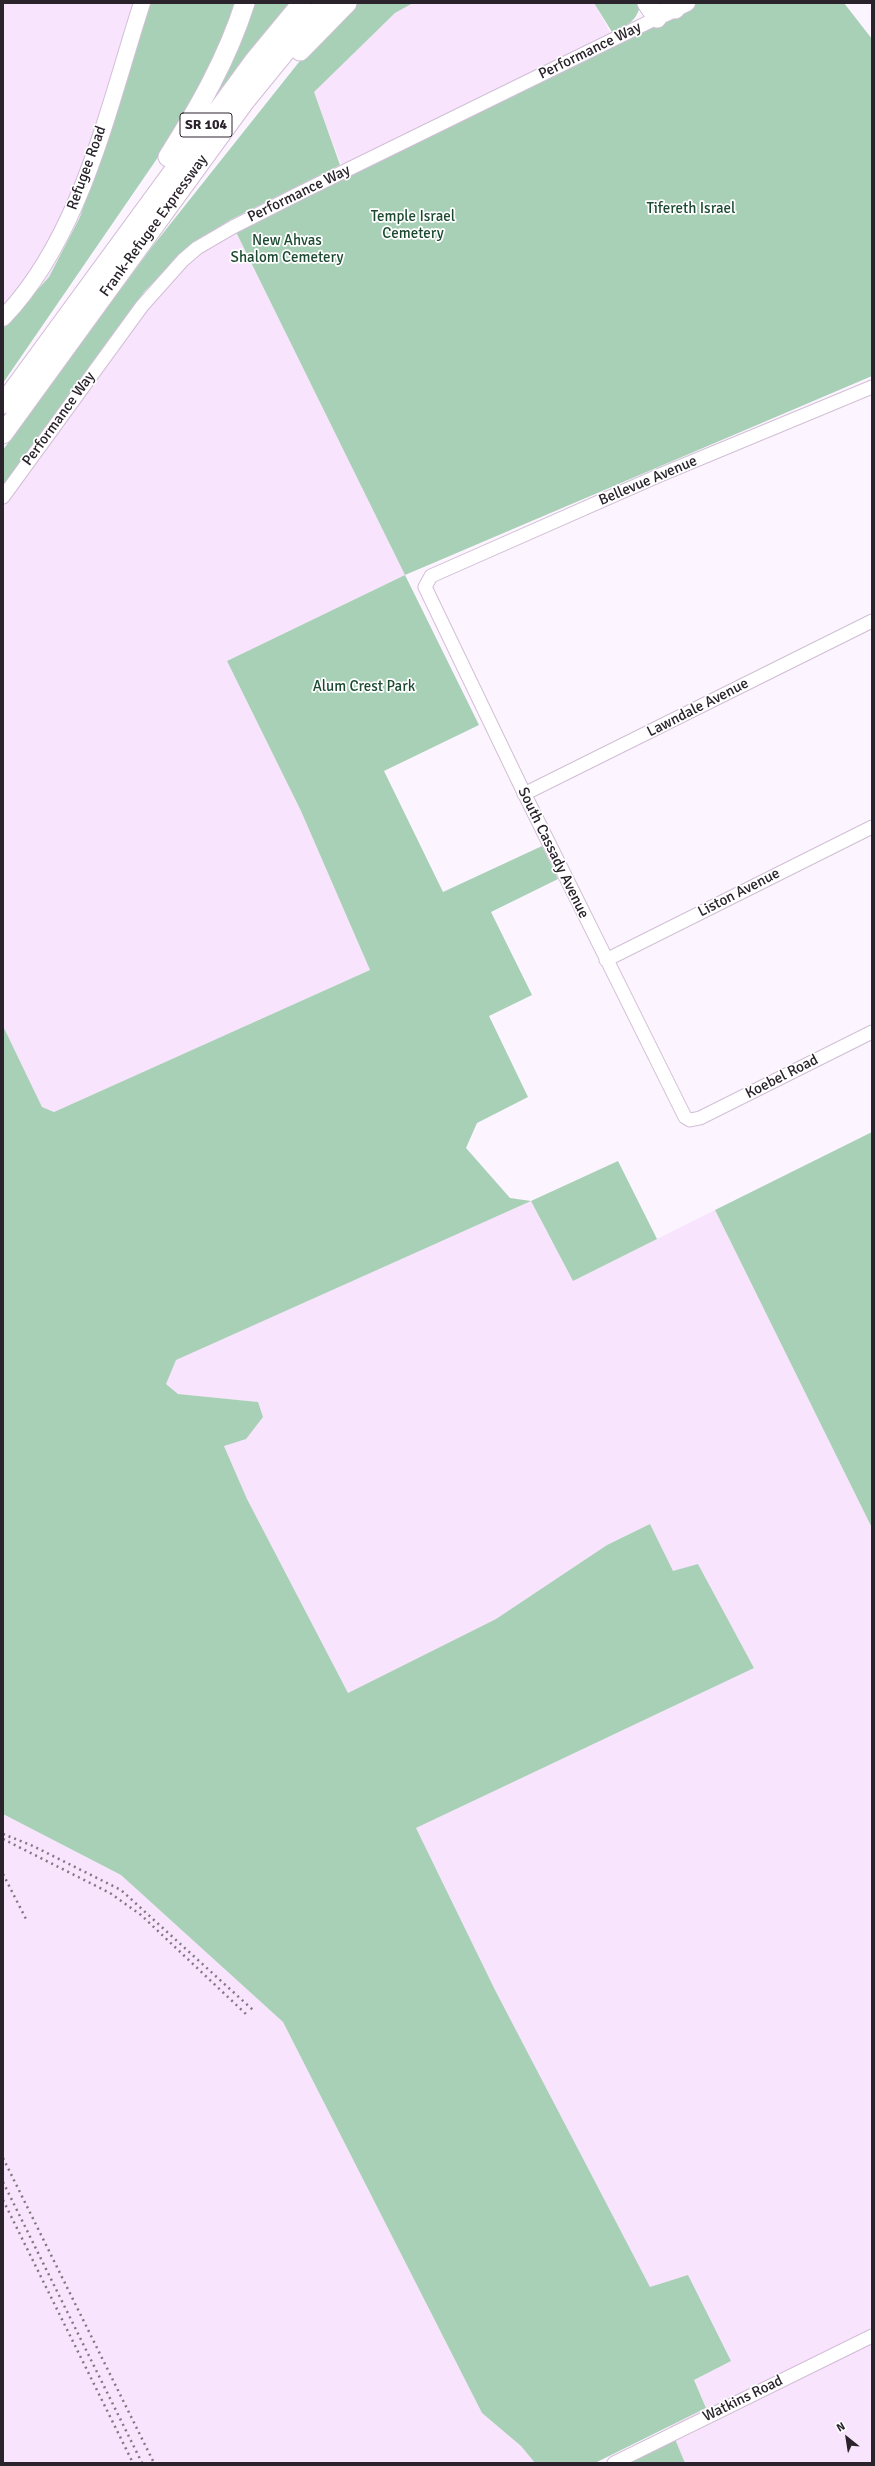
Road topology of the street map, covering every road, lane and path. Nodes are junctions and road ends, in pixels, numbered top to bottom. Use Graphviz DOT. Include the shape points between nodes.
graph roads {
  1 [pos="142,3"];
  2 [pos="245,3"];
  3 [pos="302,3"];
  4 [pos="325,3"];
  5 [pos="347,3"];
  6 [pos="677,5"];
  7 [pos="652,10"];
  8 [pos="227,126"];
  9 [pos="114,251"];
  10 [pos="3,318"];
  11 [pos="872,386"];
  12 [pos="3,404"];
  13 [pos="3,434"];
  14 [pos="3,497"];
  15 [pos="426,581"];
  16 [pos="872,621"];
  17 [pos="524,794"];
  18 [pos="872,827"];
  19 [pos="606,960"];
  20 [pos="872,1032"];
  21 [pos="690,1120"];
  22 [pos="872,2336"];
  23 [pos="614,2463"];
  1 -- 10 [label="main road, Refugee Road" via="92,160 72,212 41,271"];
  2 -- 9 [label="highway" via="223,61 208,91 168,158 130,214"];
  3 -- 9 [label="highway, Frank-Refugee Expressway / SR 104" via="254,61"];
  4 -- 8 [label="highway, Frank-Refugee Expressway / SR 104"];
  5 -- 8 [label="highway" via="254,102"];
  6 -- 7 [label="main road, Performance Way"];
  7 -- 14 [label="street, Performance Way" via="197,248 142,306"];
  8 -- 13 [label="highway, Frank-Refugee Expressway / SR 104"];
  9 -- 12 [label="highway, Frank-Refugee Expressway / SR 104"];
  11 -- 15 [label="street, Bellevue Avenue" via="660,475 431,576"];
  15 -- 17 [label="street, South Cassady Avenue" via="426,593"];
  16 -- 17 [label="street, Lawndale Avenue"];
  17 -- 19 [label="street, South Cassady Avenue"];
  18 -- 19 [label="street, Liston Avenue"];
  19 -- 21 [label="street, South Cassady Avenue" via="681,1112"];
  20 -- 21 [label="street, Koebel Road" via="700,1118"];
  22 -- 23 [label="street, Watkins Road"];
}
